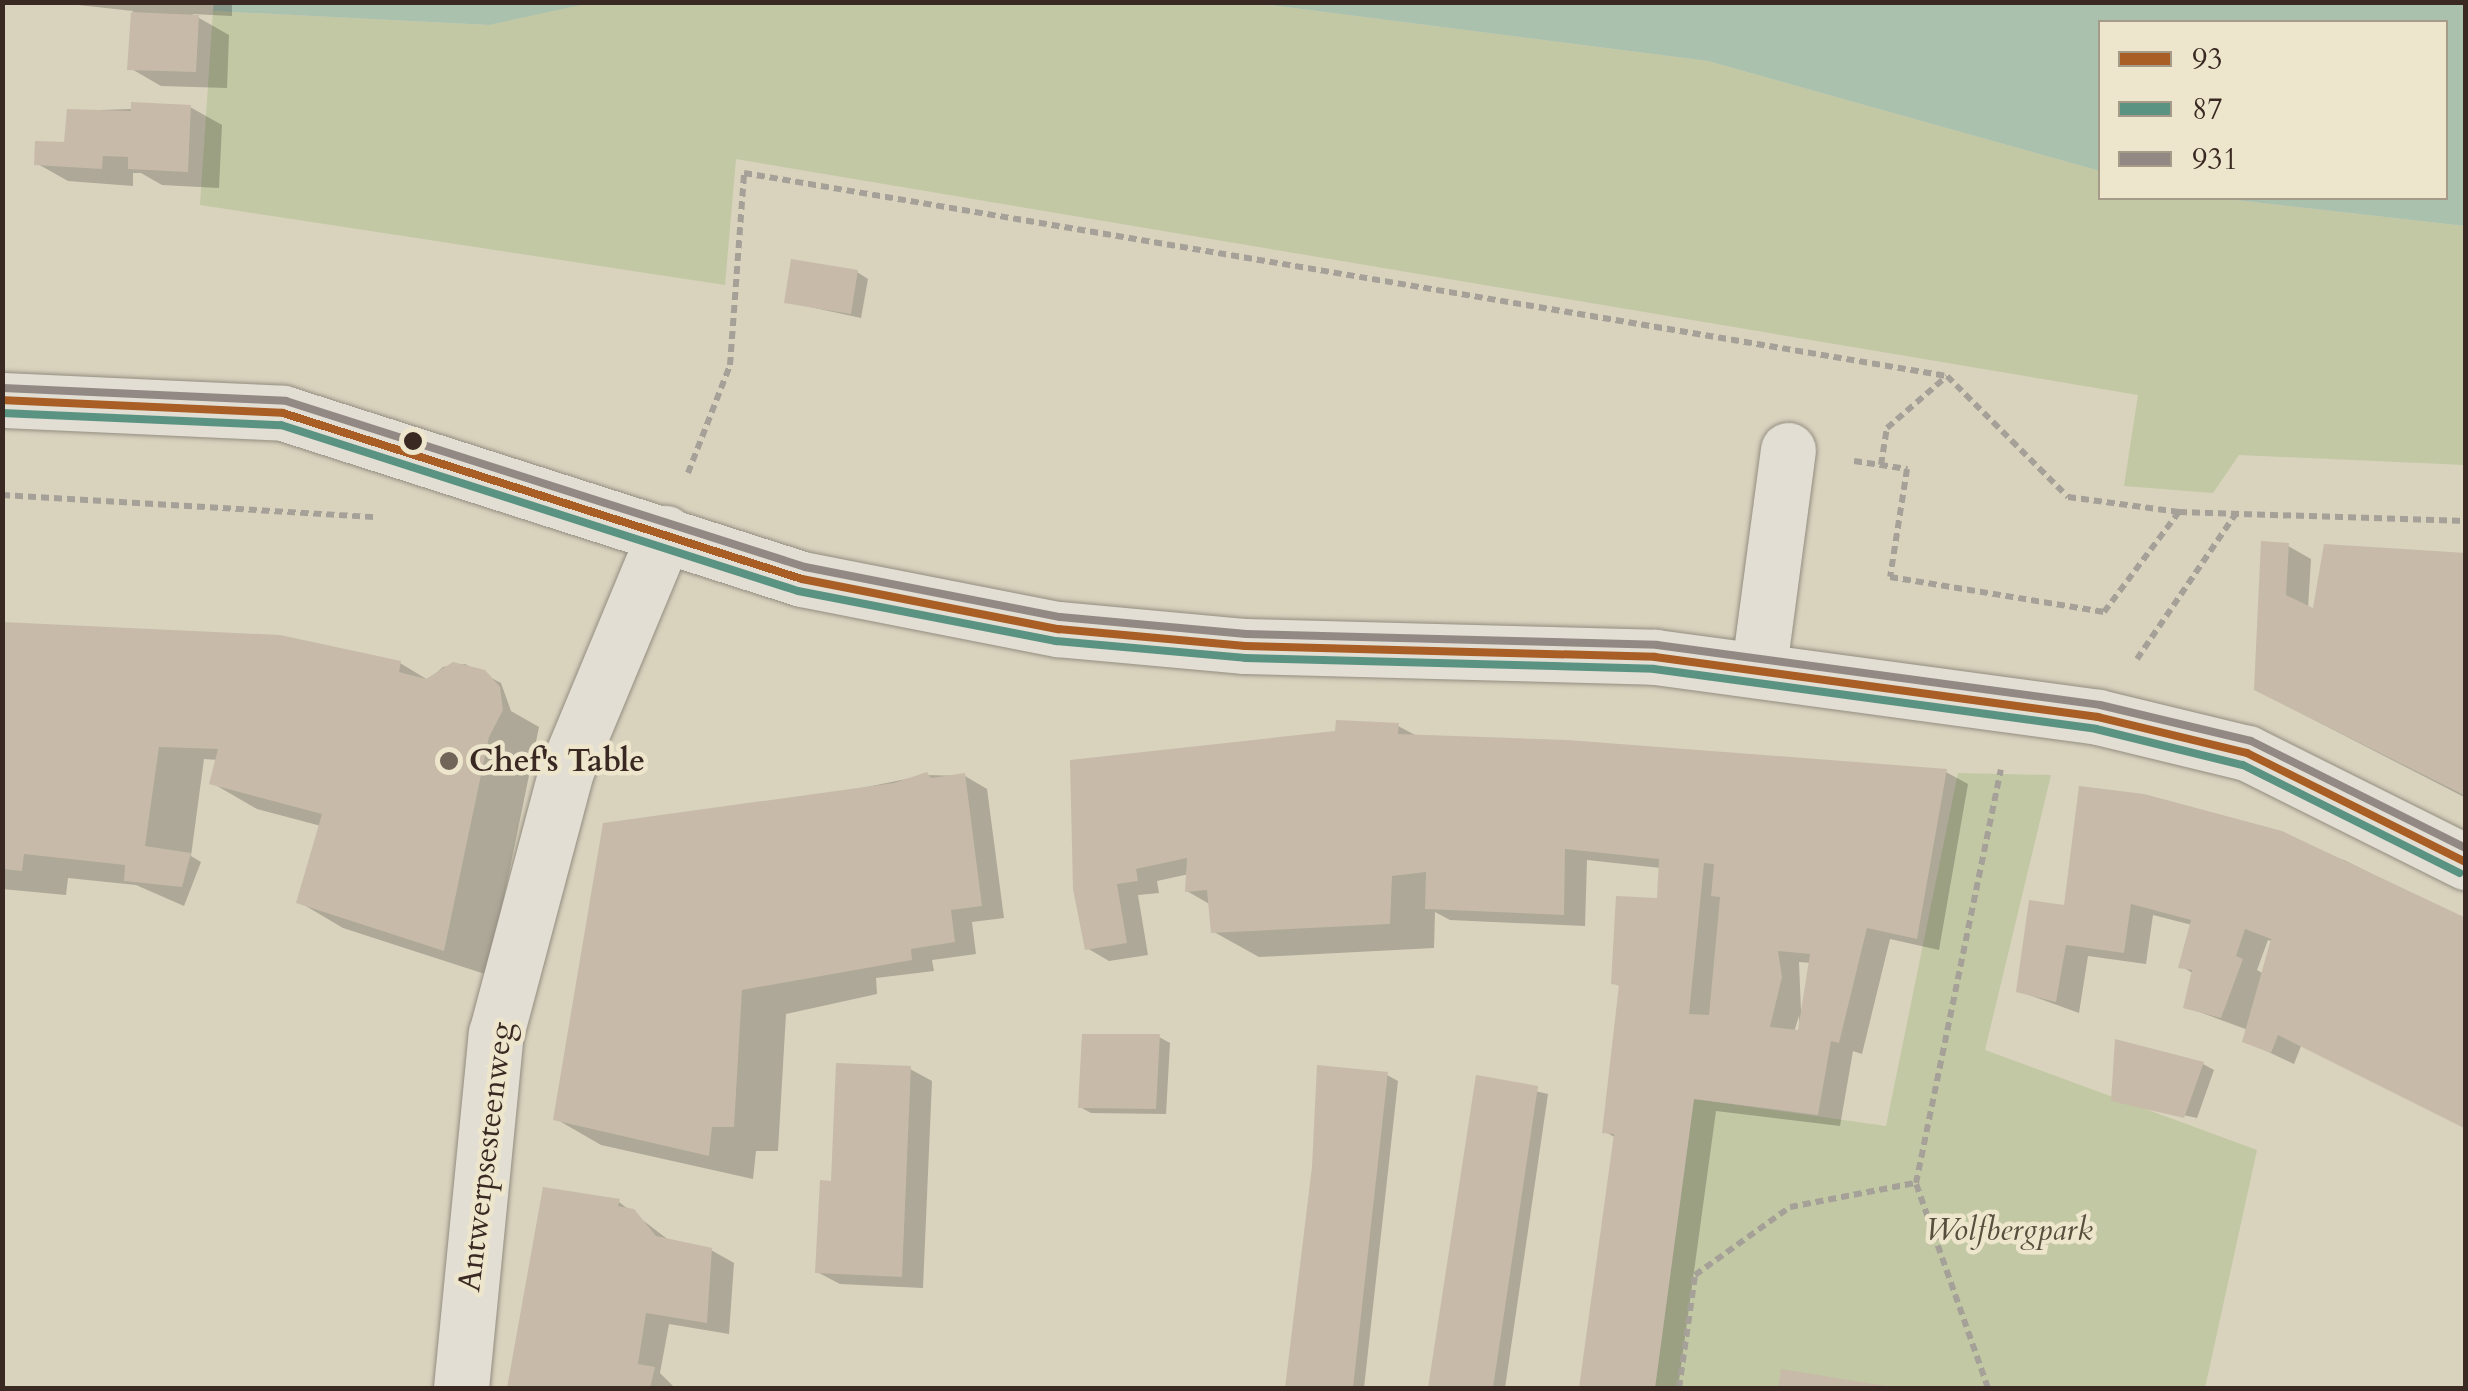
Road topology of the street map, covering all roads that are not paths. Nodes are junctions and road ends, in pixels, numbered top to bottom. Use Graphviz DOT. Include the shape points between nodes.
graph roads {
  1 [pos="2,400"];
  2 [pos="1788,450"];
  3 [pos="665,534"];
  4 [pos="1760,667"];
  5 [pos="2466,862"];
  6 [pos="461,1388"];
  1 -- 3 [label="street" via="283,413"];
  2 -- 4 [label="street"];
  3 -- 4 [label="street" via="802,579 1058,629 1246,646 1433,647"];
  3 -- 6 [label="street, Antwerpsesteenweg" via="566,770 496,1034"];
  4 -- 5 [label="street" via="2098,717 2247,753"];
}
